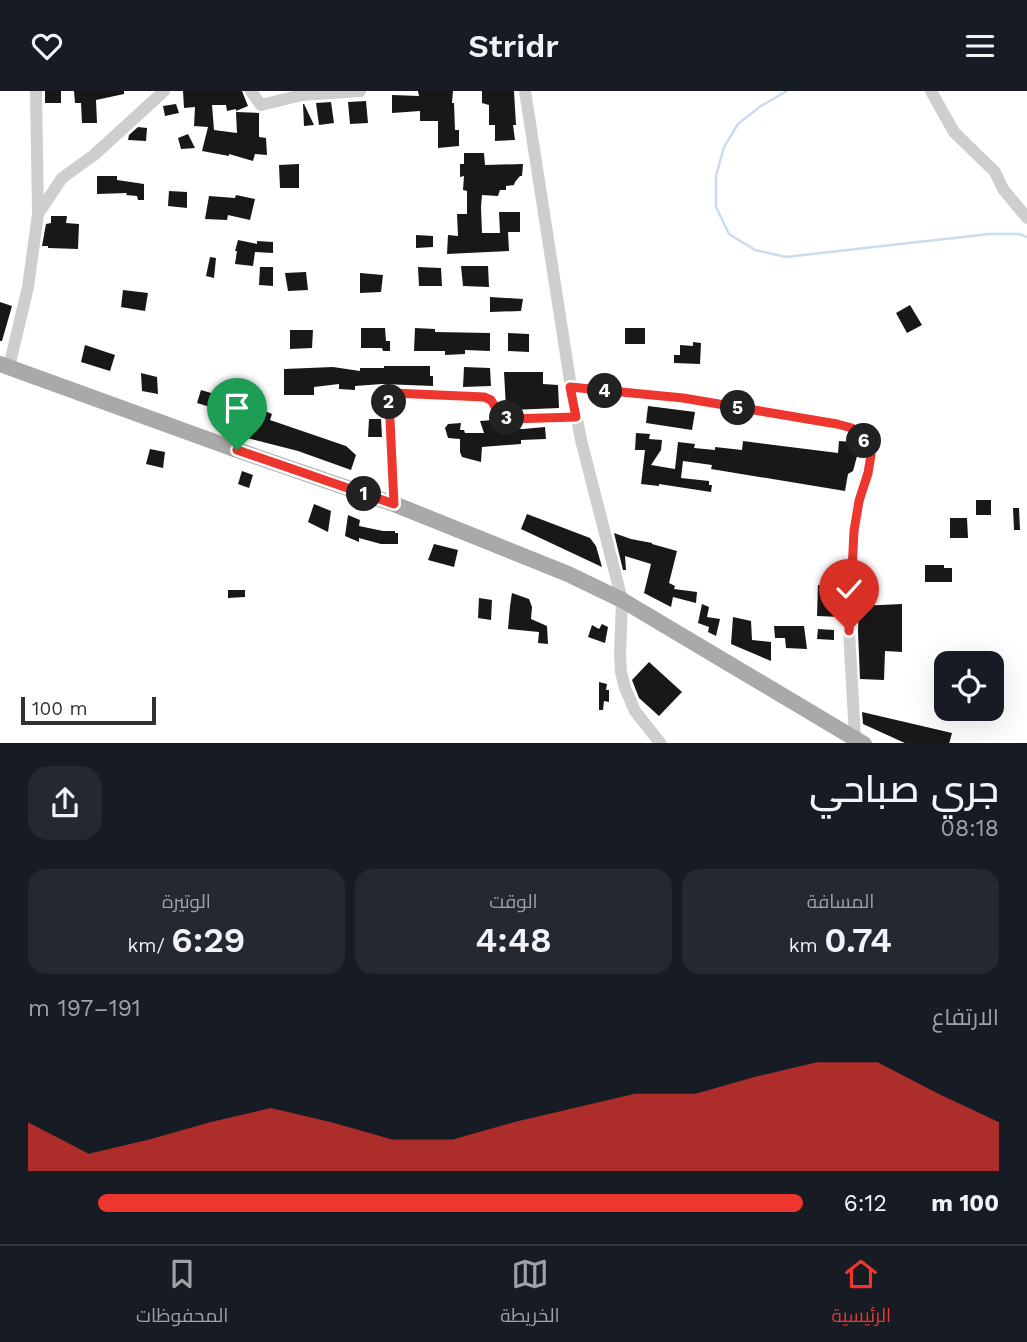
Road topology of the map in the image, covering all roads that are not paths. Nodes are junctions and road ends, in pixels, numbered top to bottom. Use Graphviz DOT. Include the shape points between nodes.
graph roads {
  1 [pos="36,91"];
  2 [pos="164,91"];
  3 [pos="251,91"];
  4 [pos="360,91"];
  5 [pos="525,91"];
  6 [pos="931,91"];
  7 [pos="38,214"];
  8 [pos="1027,218"];
  9 [pos="4,365"];
  10 [pos="570,387"];
  11 [pos="576,417"];
  12 [pos="394,504"];
  13 [pos="622,600"];
  14 [pos="860,741"];
  15 [pos="660,743"];
  1 -- 7 [label="street"];
  2 -- 7 [label="street" via="62,178"];
  3 -- 4 [label="street" via="261,105 302,95"];
  5 -- 10 [label="street"];
  6 -- 8 [label="street" via="954,132 995,172 1003,190"];
  7 -- 9 [label="street" via="28,287"];
  9 -- 12 [label="main road"];
  10 -- 11 [label="street"];
  10 -- 14 [label="street" via="683,398 837,424 852,428 869,447 868,473 854,531 849,631"];
  11 -- 12 [label="street" via="509,419 484,397 393,393 389,399"];
  11 -- 13 [label="street"];
  12 -- 13 [label="main road"];
  13 -- 14 [label="main road"];
  13 -- 15 [label="street" via="620,655 625,688 635,711"];
}
